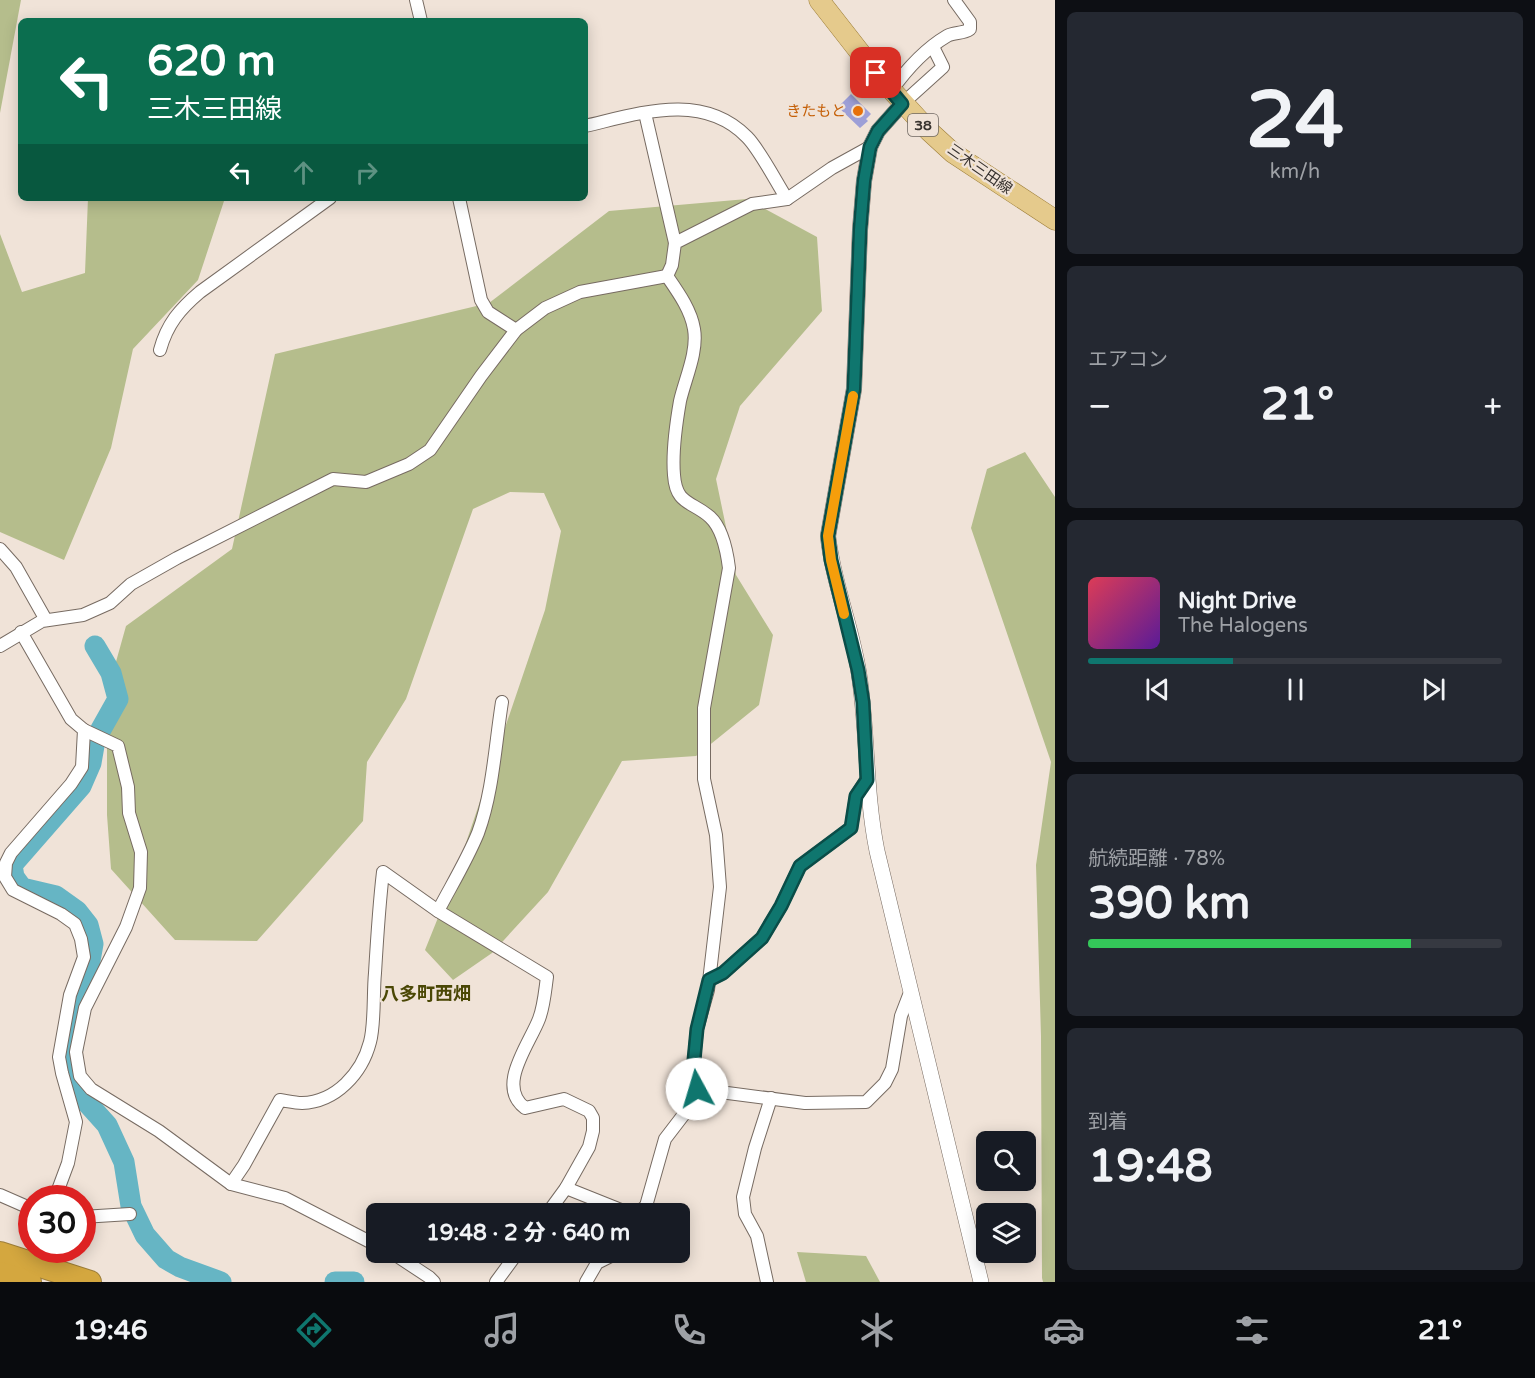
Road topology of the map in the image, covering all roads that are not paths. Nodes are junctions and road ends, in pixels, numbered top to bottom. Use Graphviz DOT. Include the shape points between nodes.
graph roads {
  1 [pos="416,0"];
  2 [pos="819,0"];
  3 [pos="954,0"];
  4 [pos="420,18"];
  5 [pos="933,47"];
  6 [pos="897,97"];
  7 [pos="645,113"];
  8 [pos="588,125"];
  9 [pos="870,147"];
  10 [pos="787,199"];
  11 [pos="326,201"];
  12 [pos="460,201"];
  13 [pos="1055,220"];
  14 [pos="675,243"];
  15 [pos="667,276"];
  16 [pos="516,330"];
  17 [pos="160,350"];
  18 [pos="0,549"];
  19 [pos="44,620"];
  20 [pos="26,630"];
  21 [pos="0,646"];
  22 [pos="502,702"];
  23 [pos="84,730"];
  24 [pos="867,780"];
  25 [pos="438,911"];
  26 [pos="709,980"];
  27 [pos="911,990"];
  28 [pos="697,1089"];
  29 [pos="771,1098"];
  30 [pos="231,1184"];
  31 [pos="60,1185"];
  32 [pos="566,1188"];
  33 [pos="0,1195"];
  34 [pos="18,1203"];
  35 [pos="555,1203"];
  36 [pos="604,1203"];
  37 [pos="647,1203"];
  38 [pos="130,1214"];
  39 [pos="96,1216"];
  40 [pos="366,1240"];
  41 [pos="0,1253"];
  42 [pos="408,1263"];
  43 [pos="510,1263"];
  44 [pos="597,1263"];
  45 [pos="0,1273"];
  46 [pos="30,1282"];
  47 [pos="90,1282"];
  48 [pos="434,1282"];
  49 [pos="496,1282"];
  50 [pos="586,1282"];
  51 [pos="766,1282"];
  52 [pos="981,1282"];
  1 -- 4 [label="street"];
  2 -- 6 [label="main road, 三木三田線 / 38"];
  3 -- 5 [label="street" via="970,22 970,29 949,35"];
  5 -- 6 [label="street" via="903,75"];
  5 -- 6 [label="street" via="943,67"];
  6 -- 9 [label="street"];
  6 -- 13 [label="main road, 三木三田線 / 38" via="953,153"];
  7 -- 8 [label="street"];
  7 -- 10 [label="street" via="673,108 693,110 731,124 748,138"];
  7 -- 14 [label="street"];
  9 -- 10 [label="street"];
  9 -- 24 [label="street" via="860,230 854,389 828,536 858,670"];
  10 -- 14 [label="street" via="752,204"];
  11 -- 17 [label="street" via="181,309"];
  12 -- 16 [label="street" via="481,300 488,312"];
  14 -- 15 [label="street"];
  15 -- 16 [label="street" via="580,292 545,308"];
  15 -- 26 [label="street" via="694,329 674,456 676,491 718,528 729,568 704,708 704,779 716,835 720,887"];
  16 -- 19 [label="street" via="430,450 409,464 366,482 333,479 158,568 130,584 110,603 83,615"];
  18 -- 19 [label="street" via="16,567"];
  19 -- 20 [label="street"];
  20 -- 21 [label="street"];
  20 -- 23 [label="street" via="70,720"];
  22 -- 25 [label="street" via="493,772 478,833"];
  23 -- 30 [label="street" via="118,746 128,787 129,813 141,852 140,888 126,927 85,1008 76,1052 80,1076 91,1089 159,1131"];
  23 -- 31 [label="street" via="82,767 11,853 5,877 13,891 75,924 81,939 84,957 70,995 59,1057 76,1122"];
  24 -- 26 [label="street" via="856,796 851,828 800,866 762,938 723,973"];
  24 -- 27 [label="street" via="877,851"];
  25 -- 30 [label="street" via="383,872 370,1042 358,1070 336,1092 311,1102 279,1100"];
  25 -- 32 [label="street" via="547,977 540,1017 515,1071 513,1090 518,1103 525,1108 564,1099 589,1111 593,1118 589,1147"];
  26 -- 28 [label="street" via="697,1029"];
  27 -- 29 [label="street" via="901,1016 892,1069 885,1083 866,1102 805,1103"];
  27 -- 52 [label="street"];
  28 -- 29 [label="street"];
  28 -- 37 [label="street" via="688,1109 665,1139"];
  29 -- 51 [label="street" via="743,1197 757,1236"];
  30 -- 40 [label="street" via="285,1198"];
  32 -- 35 [label="street"];
  32 -- 36 [label="street"];
  33 -- 34 [label="street"];
  38 -- 39 [label="street"];
  41 -- 47 [label="highway"];
  42 -- 48 [label="street"];
  43 -- 49 [label="street"];
  44 -- 50 [label="street"];
  45 -- 46 [label="highway"];
}
